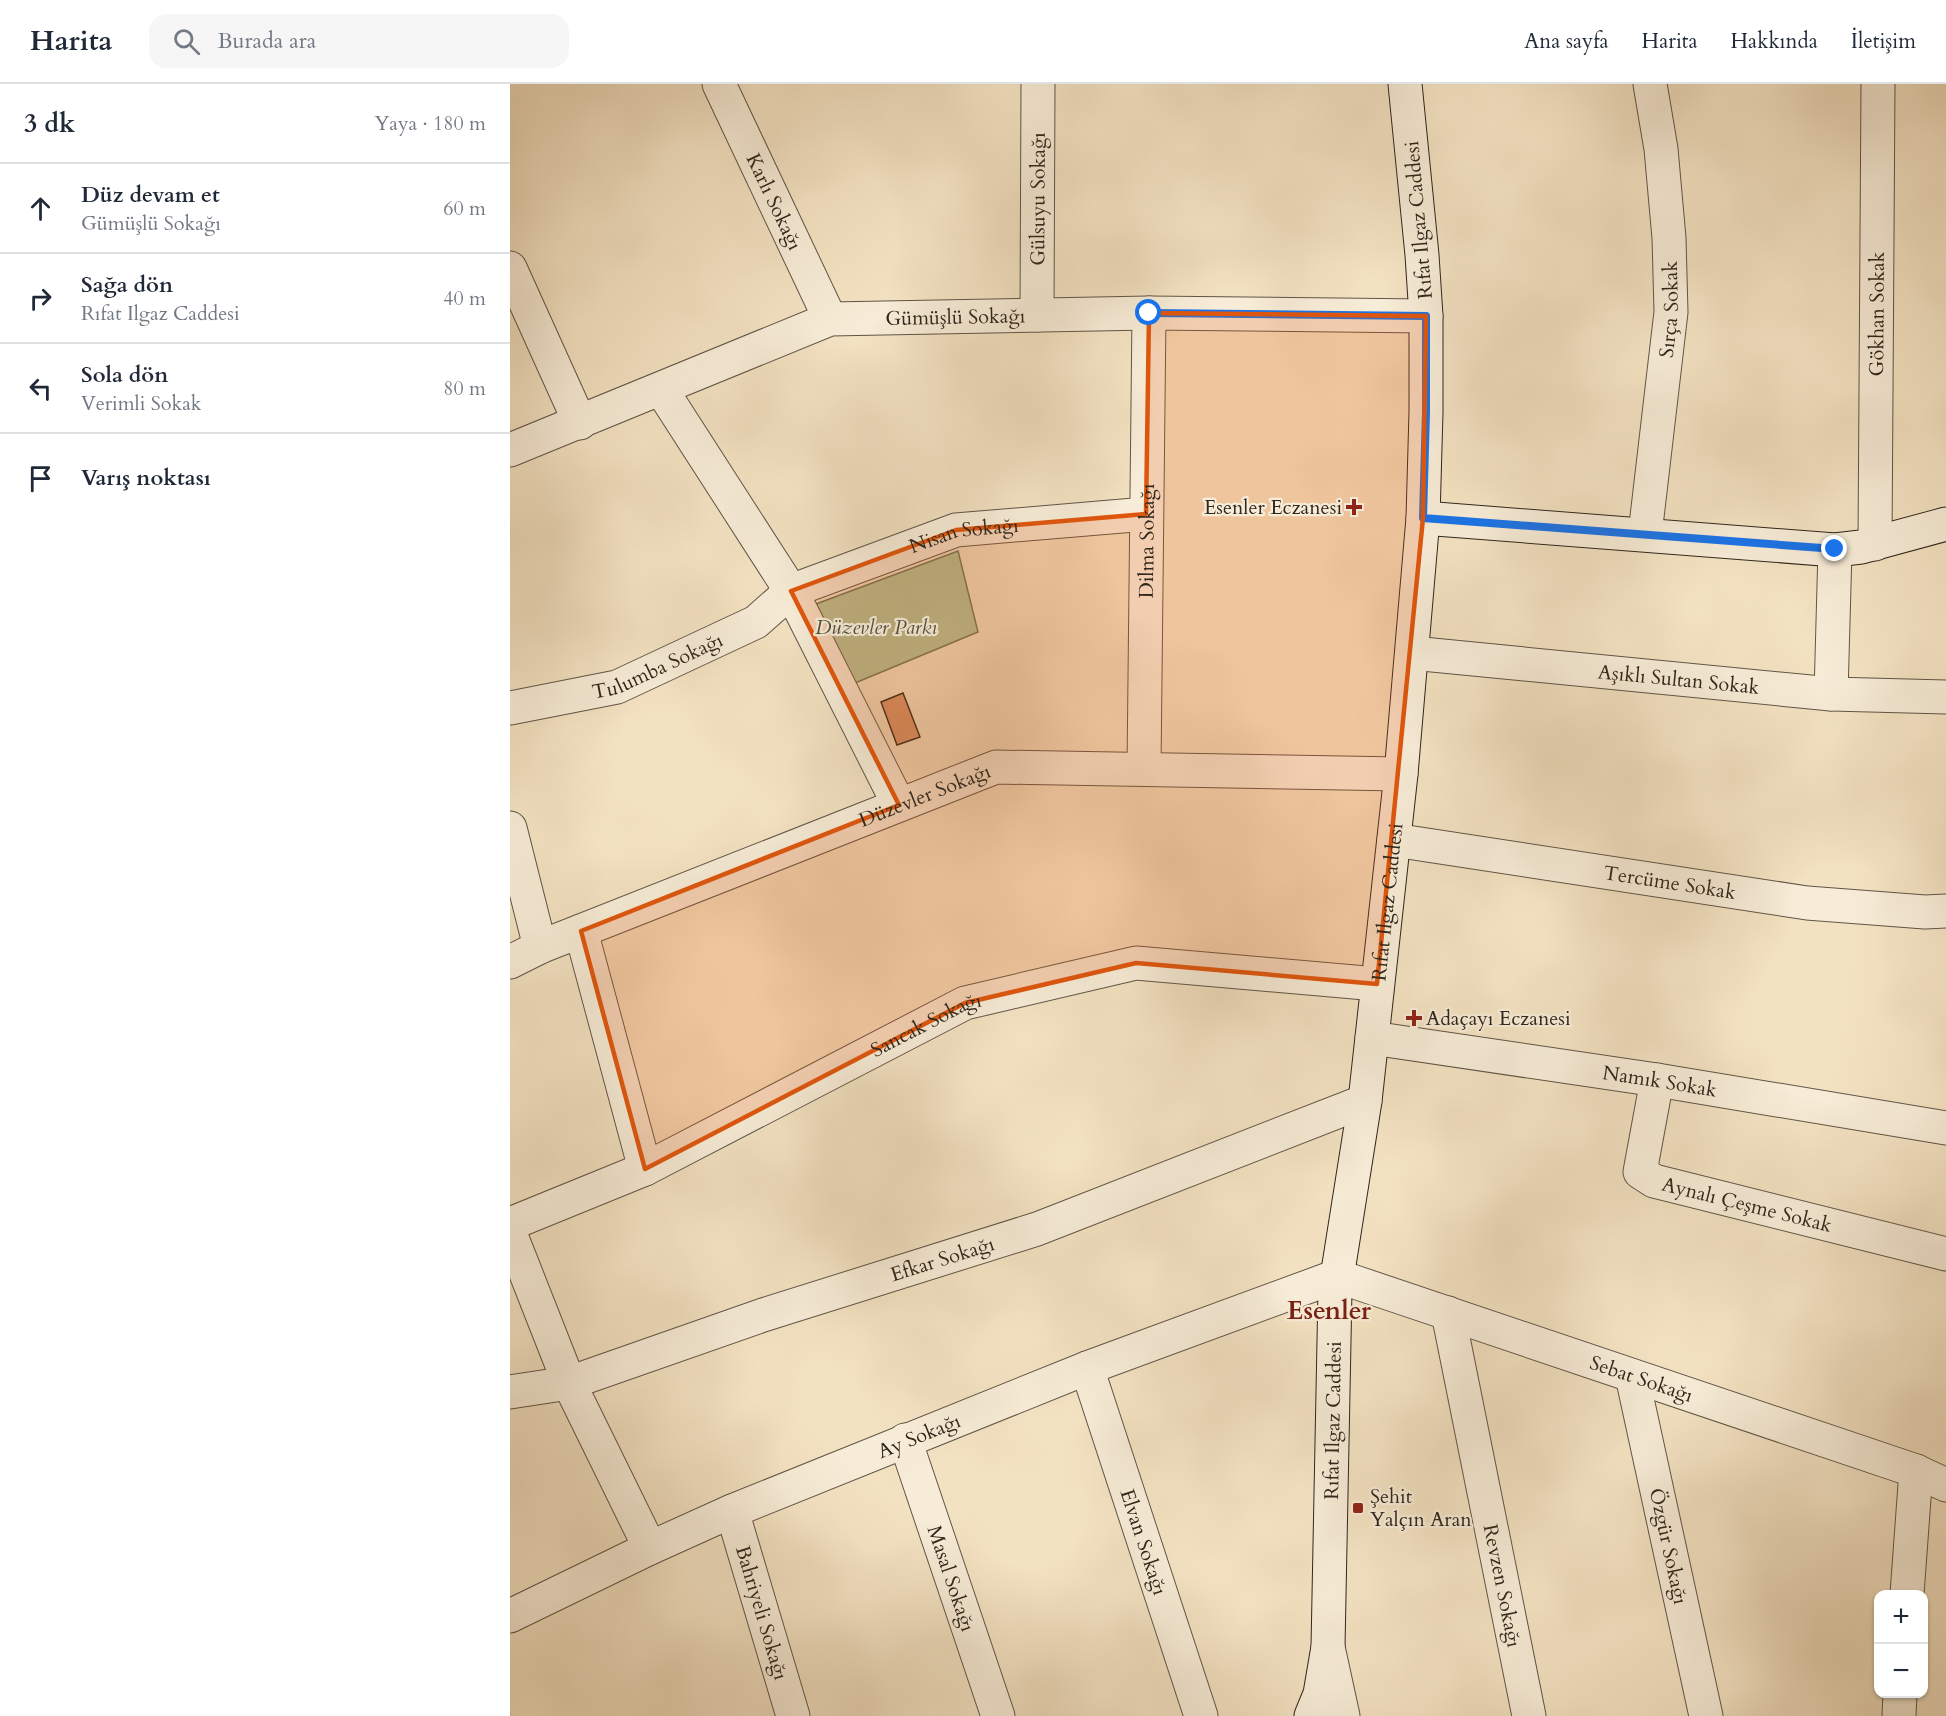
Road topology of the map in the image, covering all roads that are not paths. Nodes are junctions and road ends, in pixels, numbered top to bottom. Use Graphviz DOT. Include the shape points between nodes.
graph roads {
  1 [pos="719,84"];
  2 [pos="1038,84"];
  3 [pos="1405,84"];
  4 [pos="1650,84"];
  5 [pos="1878,84"];
  6 [pos="512,280"];
  7 [pos="1149,313"];
  8 [pos="1037,315"];
  9 [pos="1426,316"];
  10 [pos="830,319"];
  11 [pos="661,389"];
  12 [pos="580,423"];
  13 [pos="510,450"];
  14 [pos="1146,514"];
  15 [pos="1423,518"];
  16 [pos="1946,524"];
  17 [pos="1645,534"];
  18 [pos="1875,544"];
  19 [pos="1835,549"];
  20 [pos="791,591"];
  21 [pos="1412,653"];
  22 [pos="1831,694"];
  23 [pos="1946,697"];
  24 [pos="510,708"];
  25 [pos="1144,769"];
  26 [pos="1401,774"];
  27 [pos="899,805"];
  28 [pos="510,828"];
  29 [pos="1394,840"];
  30 [pos="1946,911"];
  31 [pos="581,930"];
  32 [pos="540,947"];
  33 [pos="510,962"];
  34 [pos="1377,984"];
  35 [pos="1372,1038"];
  36 [pos="1657,1080"];
  37 [pos="1365,1101"];
  38 [pos="1946,1128"];
  39 [pos="645,1169"];
  40 [pos="510,1224"];
  41 [pos="510,1233"];
  42 [pos="1946,1254"];
  43 [pos="1337,1276"];
  44 [pos="1448,1313"];
  45 [pos="1087,1368"];
  46 [pos="1632,1376"];
  47 [pos="570,1383"];
  48 [pos="510,1392"];
  49 [pos="905,1440"];
  50 [pos="1916,1472"];
  51 [pos="1946,1485"];
  52 [pos="732,1511"];
  53 [pos="650,1548"];
  54 [pos="1907,1590"];
  55 [pos="510,1616"];
  56 [pos="1328,1647"];
  57 [pos="1900,1698"];
  58 [pos="793,1716"];
  59 [pos="998,1716"];
  60 [pos="1201,1716"];
  61 [pos="1311,1716"];
  62 [pos="1343,1716"];
  63 [pos="1529,1716"];
  64 [pos="1706,1716"];
  65 [pos="1899,1716"];
  1 -- 10 [label="street, Karlı Sokağı"];
  2 -- 8 [label="street, Gülsuyu Sokağı"];
  3 -- 9 [label="street, Rıfat Ilgaz Caddesi"];
  4 -- 17 [label="street, Sırça Sokak" via="1670,238 1671,312"];
  5 -- 18 [label="street, Gökhan Sokak"];
  6 -- 12 [label="street"];
  7 -- 8 [label="street, Gümüşlü Sokağı"];
  7 -- 9 [label="street, Gümüşlü Sokağı"];
  7 -- 14 [label="street, Dilma Sokağı"];
  8 -- 10 [label="street, Gümüşlü Sokağı"];
  9 -- 15 [label="street, Rıfat Ilgaz Caddesi"];
  10 -- 11 [label="street, Gümüşlü Sokağı"];
  11 -- 12 [label="street, Gümüşlü Sokağı"];
  11 -- 20 [label="street"];
  12 -- 13 [label="street, Gümüşlü Sokağı"];
  14 -- 20 [label="street, Nisan Sokağı" via="956,530"];
  14 -- 25 [label="street, Dilma Sokağı"];
  15 -- 17 [label="street"];
  15 -- 21 [label="street, Rıfat Ilgaz Caddesi"];
  16 -- 18 [label="street"];
  17 -- 19 [label="street"];
  18 -- 19 [label="street"];
  19 -- 22 [label="street"];
  20 -- 24 [label="street, Tulumba Sokağı" via="756,622 617,687"];
  20 -- 27 [label="street"];
  21 -- 22 [label="street, Aşıklı Sultan Sokak"];
  21 -- 26 [label="street, Rıfat Ilgaz Caddesi"];
  22 -- 23 [label="street, Aşıklı Sultan Sokak"];
  25 -- 26 [label="street, Düzevler Sokağı"];
  25 -- 27 [label="street, Düzevler Sokağı" via="996,767"];
  26 -- 29 [label="street, Rıfat Ilgaz Caddesi"];
  27 -- 31 [label="street, Düzevler Sokağı"];
  28 -- 32 [label="street"];
  29 -- 30 [label="street, Tercüme Sokak" via="1807,903"];
  29 -- 34 [label="street, Rıfat Ilgaz Caddesi"];
  31 -- 32 [label="street, Düzevler Sokağı"];
  31 -- 39 [label="street"];
  32 -- 33 [label="street, Düzevler Sokağı"];
  34 -- 35 [label="street, Rıfat Ilgaz Caddesi"];
  34 -- 39 [label="street, Sancak Sokağı" via="1136,963 965,1003"];
  35 -- 36 [label="street, Namık Sokak"];
  35 -- 37 [label="street, Rıfat Ilgaz Caddesi"];
  36 -- 38 [label="street, Namık Sokak"];
  36 -- 42 [label="street, Aynalı Çeşme Sokak" via="1640,1172 1654,1180"];
  37 -- 43 [label="street, Rıfat Ilgaz Caddesi"];
  37 -- 47 [label="street, Efkar Sokağı" via="1037,1229 763,1315"];
  39 -- 40 [label="street, Sancak Sokağı"];
  41 -- 47 [label="street"];
  43 -- 44 [label="street, Sebat Sokağı"];
  43 -- 45 [label="street, Ay Sokağı"];
  43 -- 56 [label="street, Rıfat Ilgaz Caddesi"];
  44 -- 46 [label="street, Sebat Sokağı"];
  44 -- 63 [label="street, Revzen Sokağı"];
  45 -- 49 [label="street, Ay Sokağı"];
  45 -- 60 [label="street, Elvan Sokağı"];
  46 -- 50 [label="street, Sebat Sokağı"];
  46 -- 64 [label="street, Özgür Sokağı"];
  47 -- 48 [label="street, Efkar Sokağı"];
  47 -- 53 [label="street"];
  49 -- 52 [label="street, Ay Sokağı"];
  49 -- 59 [label="street, Masal Sokağı"];
  50 -- 51 [label="street, Sebat Sokağı"];
  50 -- 54 [label="street"];
  52 -- 53 [label="street, Ay Sokağı"];
  52 -- 58 [label="street, Bahriyeli Sokağı"];
  53 -- 55 [label="street, Ay Sokağı"];
  56 -- 61 [label="street, Rıfat Ilgaz Caddesi" via="1320,1694"];
  56 -- 62 [label="street"];
  57 -- 65 [label="street"];
}
